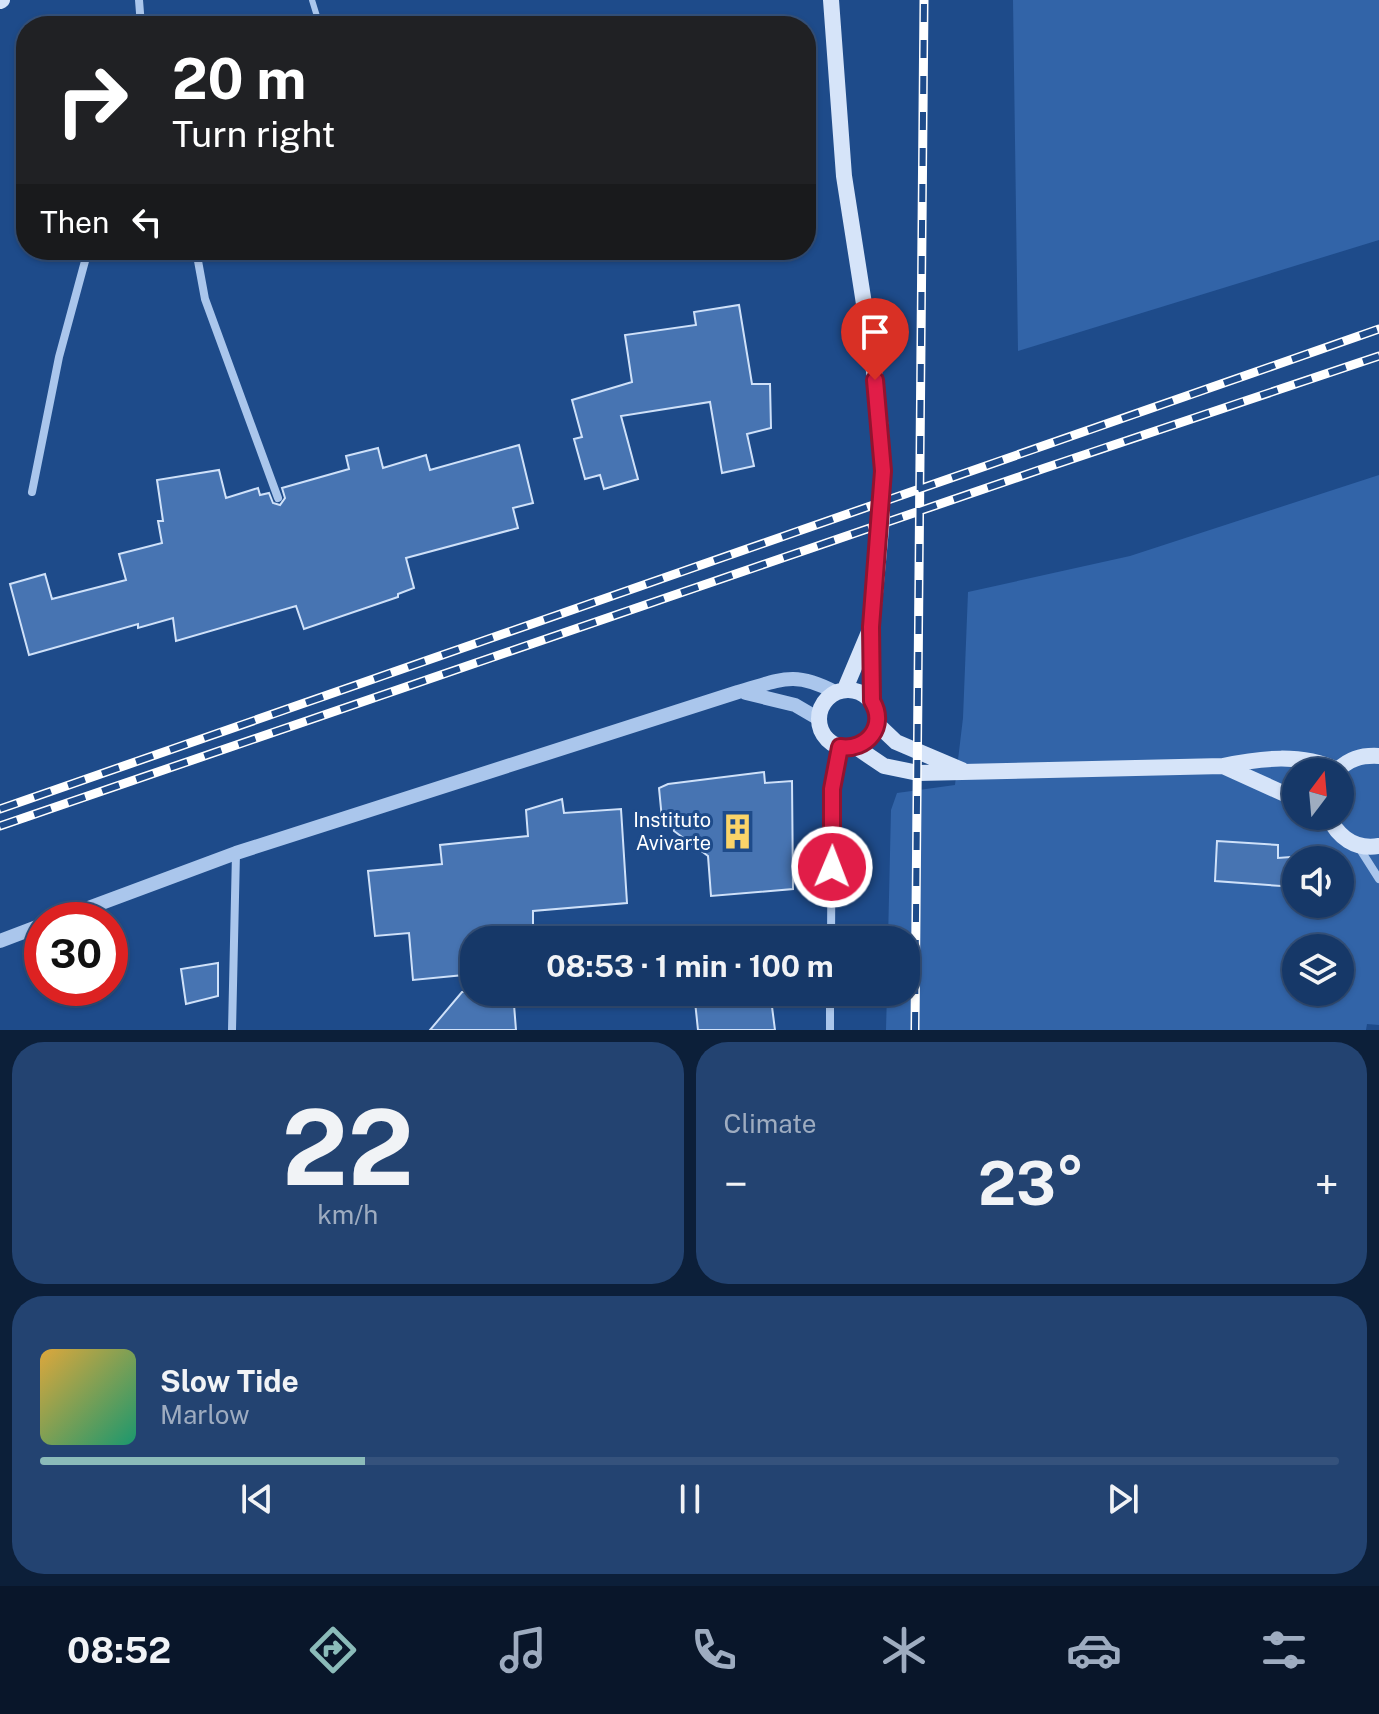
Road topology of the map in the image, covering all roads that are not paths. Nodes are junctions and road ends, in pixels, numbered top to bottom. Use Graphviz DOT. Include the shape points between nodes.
graph roads {
  1 [pos="831,0"];
  2 [pos="85,260"];
  3 [pos="198,260"];
  4 [pos="32,492"];
  5 [pos="278,498"];
  6 [pos="872,621"];
  7 [pos="840,691"];
  8 [pos="738,692"];
  9 [pos="872,701"];
  10 [pos="819,719"];
  11 [pos="877,724"];
  12 [pos="848,747"];
  13 [pos="1379,756"];
  14 [pos="1354,759"];
  15 [pos="1282,760"];
  16 [pos="1223,766"];
  17 [pos="963,770"];
  18 [pos="1282,793"];
  19 [pos="1338,830"];
  20 [pos="1358,845"];
  21 [pos="1379,846"];
  22 [pos="236,853"];
  23 [pos="1379,879"];
  24 [pos="104,902"];
  25 [pos="831,926"];
  26 [pos="24,932"];
  27 [pos="0,941"];
  28 [pos="830,1006"];
  29 [pos="232,1030"];
  30 [pos="830,1030"];
  1 -- 6 [label="main road, bridge" via="844,176 881,430 882,518"];
  2 -- 4 [label="street"];
  3 -- 5 [label="street" via="205,299"];
  6 -- 7 [label="main road"];
  6 -- 9 [label="main road"];
  7 -- 8 [label="street" via="790,677"];
  7 -- 9 [label="main road" via="865,694"];
  7 -- 10 [label="main road" via="824,703"];
  8 -- 10 [label="street" via="795,705"];
  8 -- 22 [label="street"];
  9 -- 11 [label="main road"];
  10 -- 12 [label="main road" via="825,736"];
  11 -- 12 [label="main road" via="866,743"];
  11 -- 17 [label="main road" via="896,742"];
  12 -- 17 [label="main road" via="884,766 918,773"];
  12 -- 25 [label="street" via="832,789"];
  13 -- 14 [label="main road"];
  15 -- 16 [label="main road"];
  16 -- 17 [label="main road"];
  16 -- 18 [label="main road"];
  19 -- 20 [label="main road"];
  20 -- 21 [label="main road"];
  20 -- 23 [label="street"];
  22 -- 24 [label="street"];
  22 -- 29 [label="street"];
  26 -- 27 [label="street"];
  28 -- 30 [label="street"];
}
